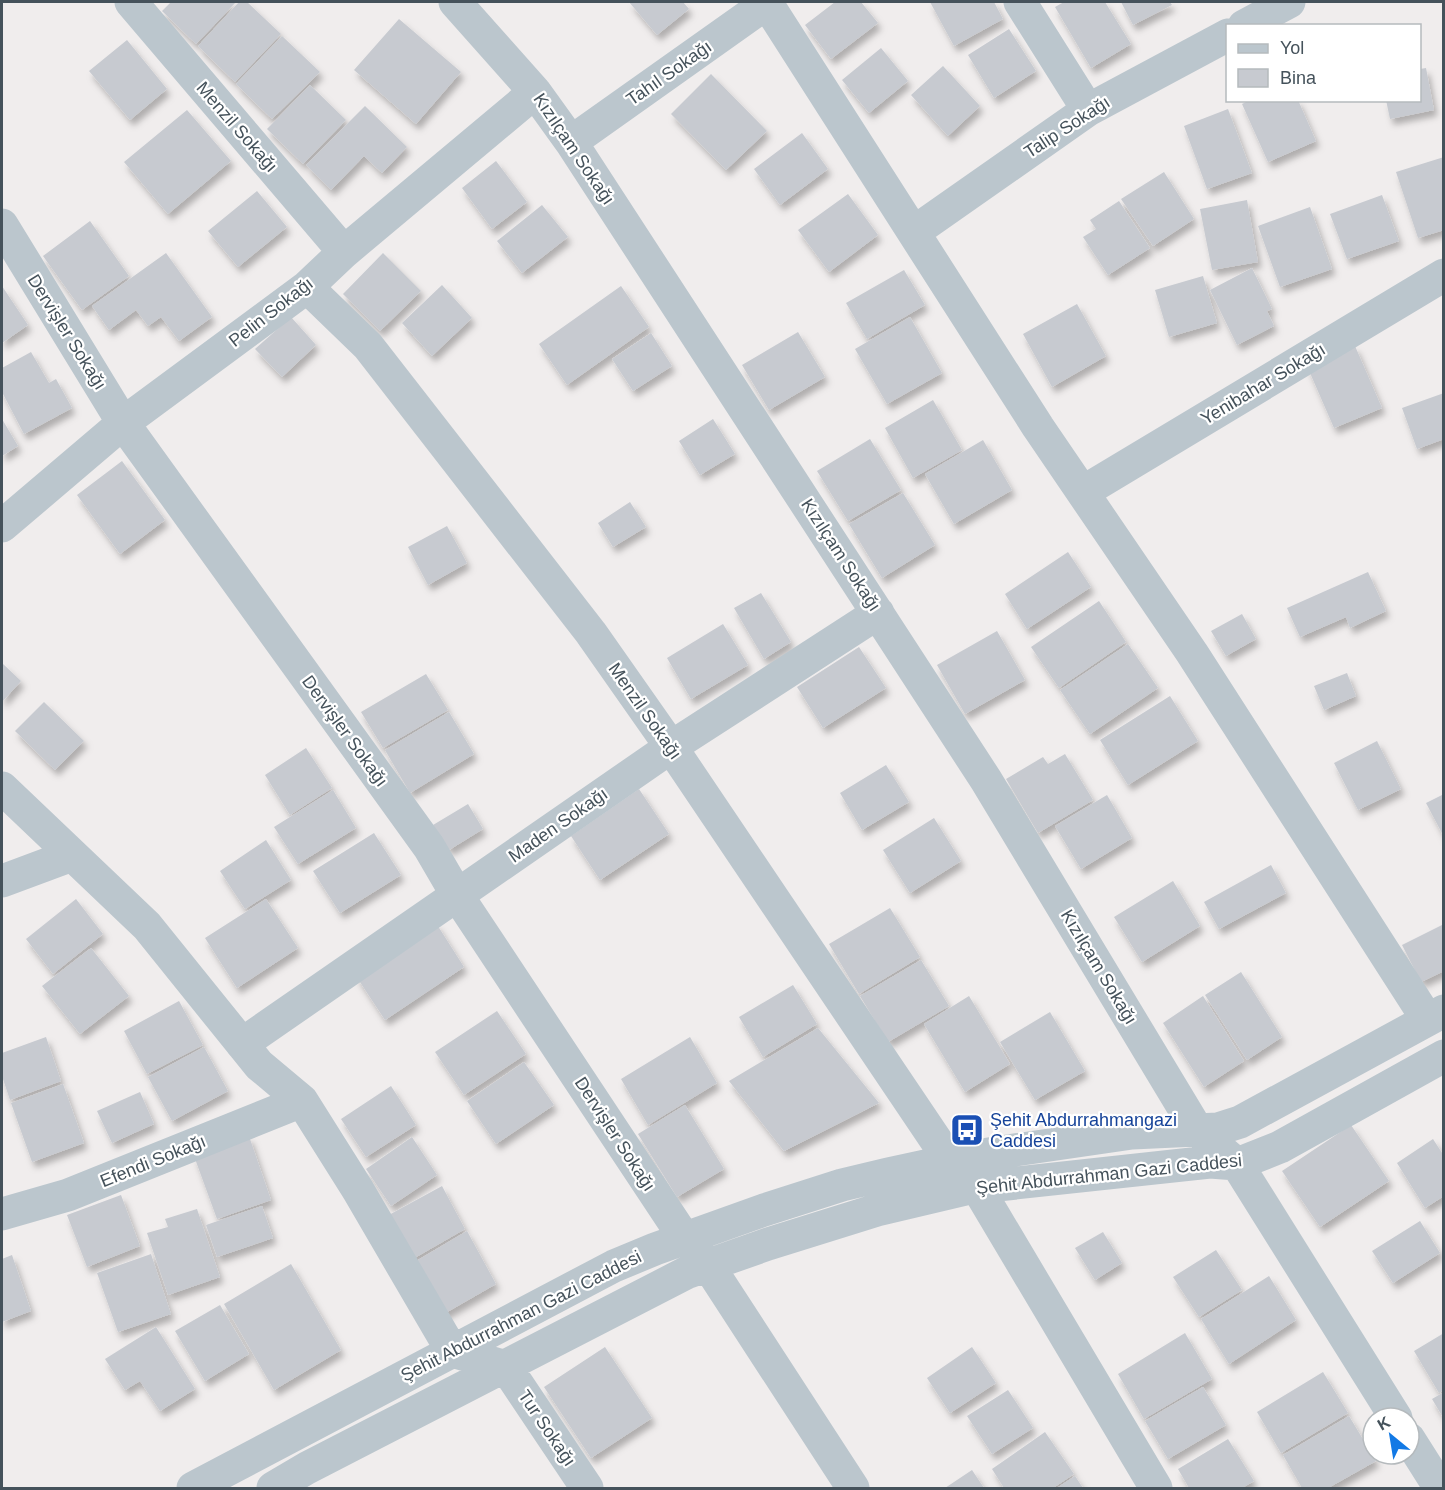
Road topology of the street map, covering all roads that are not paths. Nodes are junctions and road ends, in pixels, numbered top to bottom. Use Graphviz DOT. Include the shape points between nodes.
graph roads {
  1 [pos="130,2"];
  2 [pos="455,2"];
  3 [pos="1020,2"];
  4 [pos="1289,2"];
  5 [pos="775,5"];
  6 [pos="1248,24"];
  7 [pos="1226,35"];
  8 [pos="535,92"];
  9 [pos="1088,110"];
  10 [pos="571,142"];
  11 [pos="2,225"];
  12 [pos="914,232"];
  13 [pos="344,252"];
  14 [pos="1443,275"];
  15 [pos="307,287"];
  16 [pos="123,423"];
  17 [pos="1083,492"];
  18 [pos="2,526"];
  19 [pos="878,613"];
  20 [pos="671,747"];
  21 [pos="2,788"];
  22 [pos="72,855"];
  23 [pos="2,881"];
  24 [pos="457,895"];
  25 [pos="1435,1015"];
  26 [pos="242,1044"];
  27 [pos="1443,1056"];
  28 [pos="302,1101"];
  29 [pos="1197,1130"];
  30 [pos="950,1161"];
  31 [pos="1237,1164"];
  32 [pos="977,1187"];
  33 [pos="2,1214"];
  34 [pos="685,1239"];
  35 [pos="708,1265"];
  36 [pos="452,1351"];
  37 [pos="506,1367"];
  38 [pos="1388,1406"];
  39 [pos="1421,1458"];
  40 [pos="314,1478"];
  41 [pos="193,1488"];
  42 [pos="273,1488"];
  43 [pos="588,1488"];
  44 [pos="853,1488"];
  45 [pos="1156,1488"];
  46 [pos="1440,1488"];
  1 -- 13 [label="street, Menzil Sokağı"];
  2 -- 8 [label="street, Kızılçam Sokağı"];
  3 -- 9 [label="street"];
  4 -- 6 [label="street"];
  5 -- 10 [label="street, Tahıl Sokağı"];
  5 -- 12 [label="street"];
  7 -- 9 [label="street, Talip Sokağı"];
  8 -- 10 [label="street, Kızılçam Sokağı"];
  8 -- 13 [label="street, Pelin Sokağı"];
  9 -- 12 [label="street, Talip Sokağı"];
  10 -- 19 [label="street, Kızılçam Sokağı"];
  11 -- 16 [label="street, Dervişler Sokağı"];
  12 -- 17 [label="street"];
  13 -- 15 [label="street, Pelin Sokağı"];
  14 -- 17 [label="street, Yenibahar Sokağı"];
  15 -- 16 [label="street, Pelin Sokağı"];
  15 -- 20 [label="street, Menzil Sokağı" via="368,346 591,633"];
  16 -- 18 [label="street, Pelin Sokağı"];
  16 -- 24 [label="street, Dervişler Sokağı" via="429,848"];
  17 -- 25 [label="street"];
  19 -- 20 [label="street, Maden Sokağı"];
  19 -- 29 [label="street, Kızılçam Sokağı" via="986,780"];
  20 -- 24 [label="street, Maden Sokağı"];
  20 -- 30 [label="street, Menzil Sokağı"];
  21 -- 22 [label="street"];
  22 -- 23 [label="street"];
  22 -- 26 [label="street" via="147,926"];
  24 -- 26 [label="street, Maden Sokağı"];
  24 -- 34 [label="street, Dervişler Sokağı"];
  25 -- 29 [label="street, Şehit Abdurrahman Gazi Caddesi" via="1240,1122"];
  26 -- 28 [label="street" via="259,1065"];
  27 -- 31 [label="street, Şehit Abdurrahman Gazi Caddesi" via="1280,1147"];
  28 -- 33 [label="street, Efendi Sokağı" via="68,1196"];
  28 -- 36 [label="street"];
  29 -- 30 [label="street, Şehit Abdurrahman Gazi Caddesi" via="1132,1133"];
  29 -- 31 [label="street, Kızılçam Sokağı"];
  30 -- 32 [label="street, Menzil Sokağı"];
  30 -- 34 [label="street, Şehit Abdurrahman Gazi Caddesi" via="842,1185"];
  31 -- 32 [label="street, Şehit Abdurrahman Gazi Caddesi" via="1210,1162"];
  31 -- 38 [label="street, Kızılçam Sokağı"];
  32 -- 35 [label="street, Şehit Abdurrahman Gazi Caddesi" via="877,1210"];
  32 -- 45 [label="street, Menzil Sokağı"];
  34 -- 35 [label="street, Dervişler Sokağı"];
  34 -- 36 [label="street, Şehit Abdurrahman Gazi Caddesi" via="614,1266"];
  35 -- 37 [label="street, Şehit Abdurrahman Gazi Caddesi" via="686,1272"];
  35 -- 44 [label="street"];
  36 -- 37 [label="street"];
  36 -- 41 [label="street, Şehit Abdurrahman Gazi Caddesi"];
  37 -- 40 [label="street, Şehit Abdurrahman Gazi Caddesi"];
  37 -- 43 [label="street, Tur Sokağı"];
  39 -- 46 [label="street"];
  40 -- 42 [label="street, Şehit Abdurrahman Gazi Caddesi"];
}
